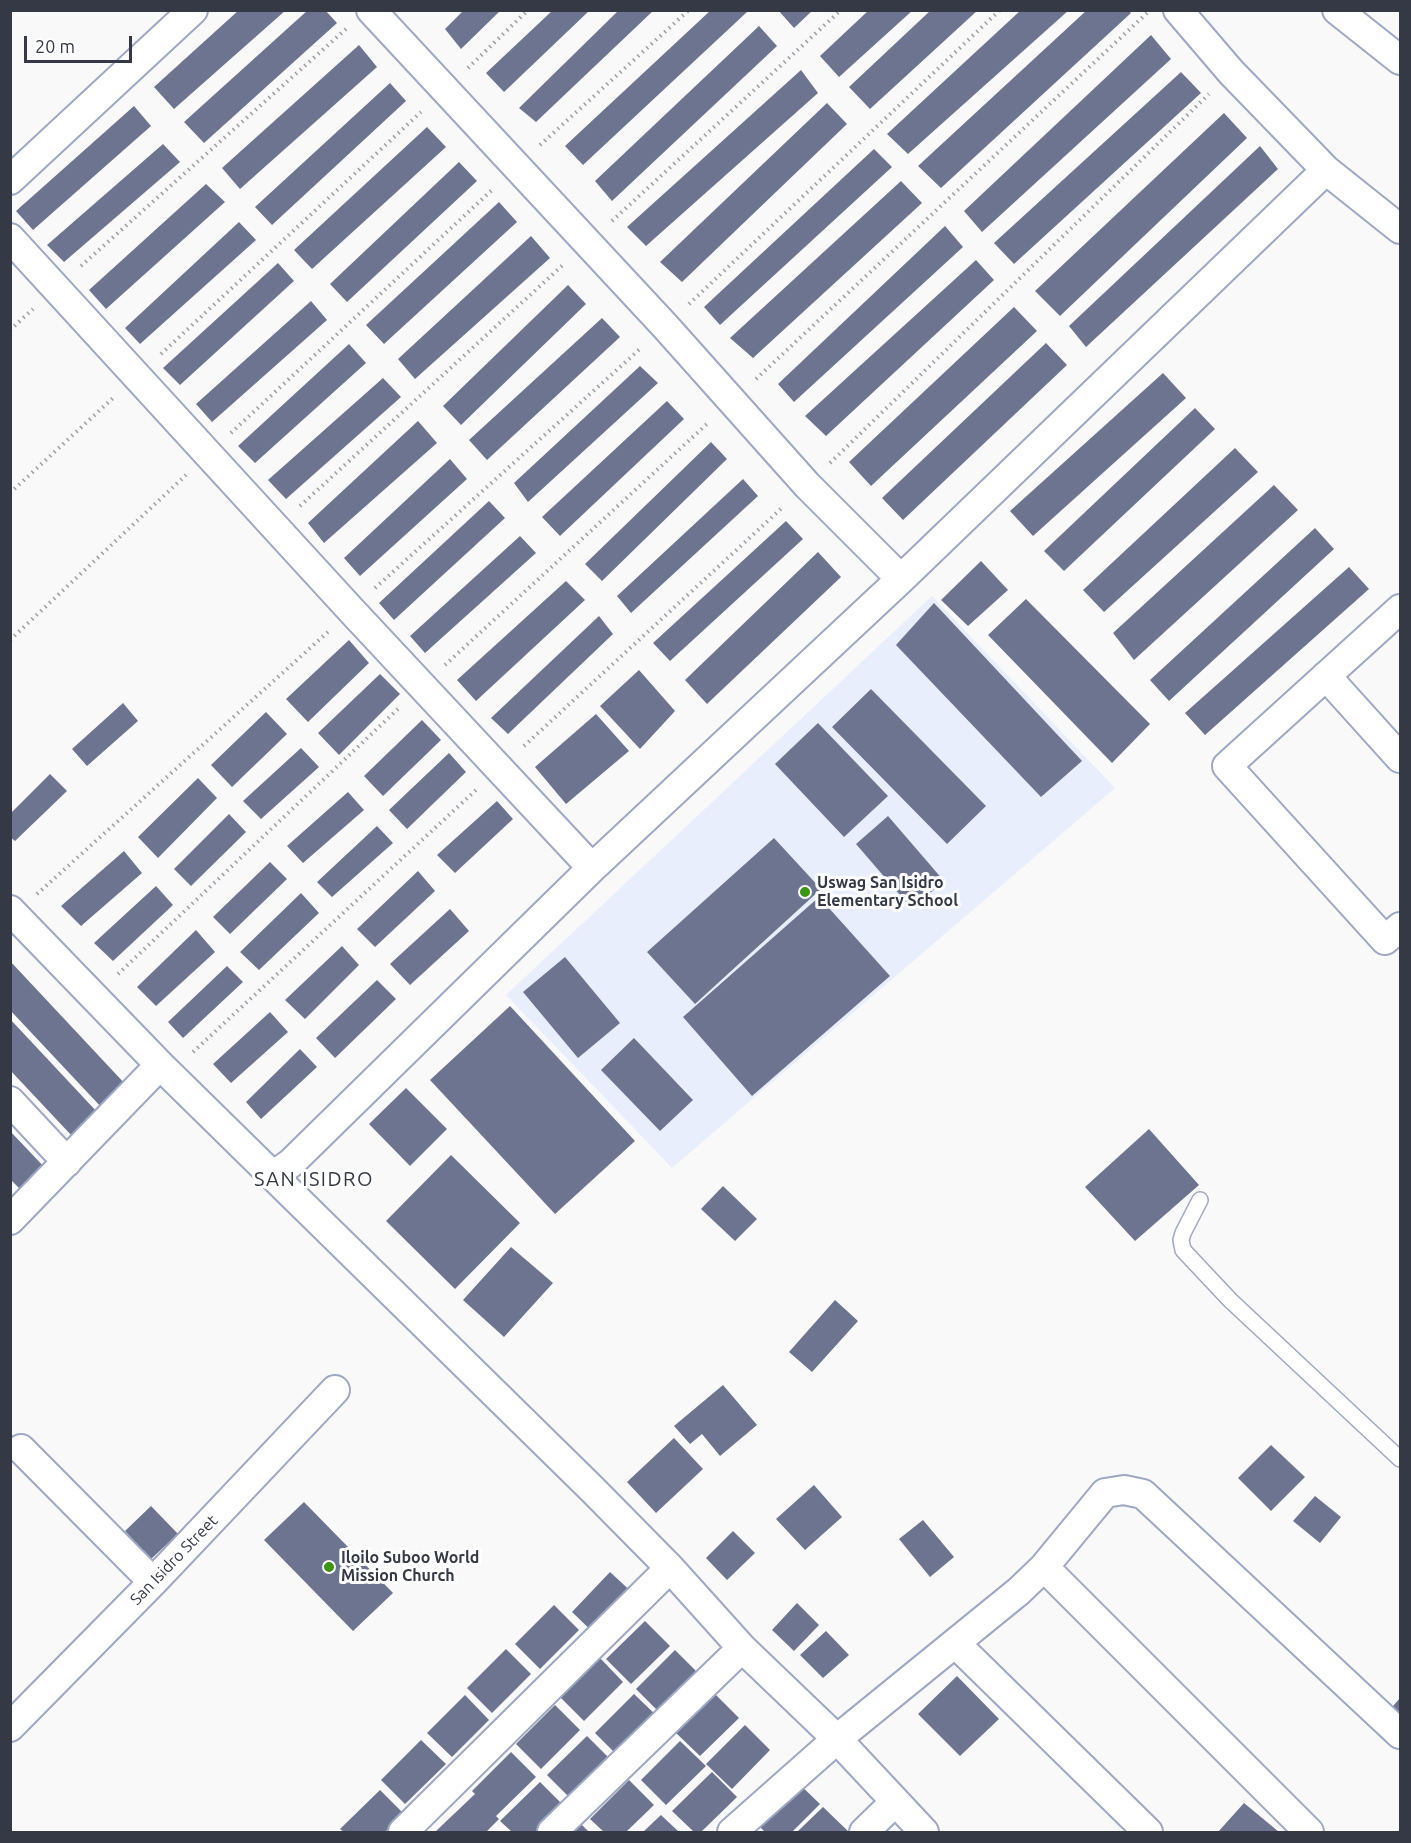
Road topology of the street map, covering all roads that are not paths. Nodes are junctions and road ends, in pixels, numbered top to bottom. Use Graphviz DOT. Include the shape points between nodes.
graph roads {
  1 [pos="193,10"];
  2 [pos="1178,10"];
  3 [pos="1337,10"];
  4 [pos="360,18"];
  5 [pos="1401,60"];
  6 [pos="1326,170"];
  7 [pos="10,180"];
  8 [pos="1401,229"];
  9 [pos="10,238"];
  10 [pos="901,579"];
  11 [pos="1401,609"];
  12 [pos="1326,676"];
  13 [pos="1401,758"];
  14 [pos="592,868"];
  15 [pos="12,913"];
  16 [pos="1401,927"];
  17 [pos="165,1070"];
  18 [pos="10,1101"];
  19 [pos="67,1162"];
  20 [pos="274,1175"];
  21 [pos="1200,1200"];
  22 [pos="10,1220"];
  23 [pos="335,1390"];
  24 [pos="21,1449"];
  25 [pos="1401,1459"];
  26 [pos="1044,1567"];
  27 [pos="670,1568"];
  28 [pos="153,1582"];
  29 [pos="954,1642"];
  30 [pos="742,1648"];
  31 [pos="10,1727"];
  32 [pos="1401,1734"];
  33 [pos="837,1739"];
  34 [pos="895,1802"];
  35 [pos="403,1833"];
  36 [pos="552,1833"];
  37 [pos="732,1833"];
  38 [pos="864,1833"];
  39 [pos="924,1833"];
  40 [pos="1148,1833"];
  41 [pos="1309,1833"];
  1 -- 7 [label="street"];
  2 -- 6 [label="street" via="1231,72"];
  3 -- 5 [label="street"];
  4 -- 10 [label="street" via="445,89 807,485"];
  6 -- 8 [label="street"];
  6 -- 10 [label="street"];
  9 -- 14 [label="street"];
  10 -- 14 [label="street"];
  11 -- 12 [label="street"];
  12 -- 13 [label="street"];
  12 -- 16 [label="street" via="1227,766 1385,940"];
  14 -- 20 [label="street"];
  15 -- 17 [label="street"];
  17 -- 19 [label="street"];
  17 -- 20 [label="street"];
  18 -- 19 [label="street"];
  19 -- 22 [label="street"];
  20 -- 27 [label="street"];
  21 -- 25 [label="lane" via="1183,1233 1183,1250 1230,1300"];
  23 -- 28 [label="street, San Isidro Street"];
  24 -- 28 [label="street"];
  26 -- 29 [label="street"];
  26 -- 32 [label="street" via="1105,1493 1124,1490 1143,1494"];
  26 -- 41 [label="street"];
  27 -- 30 [label="street"];
  27 -- 35 [label="street"];
  28 -- 31 [label="street, San Isidro Street"];
  29 -- 33 [label="street"];
  29 -- 40 [label="street"];
  30 -- 33 [label="street"];
  30 -- 36 [label="street"];
  33 -- 34 [label="street"];
  33 -- 37 [label="street"];
  34 -- 38 [label="street"];
  34 -- 39 [label="street"];
}
